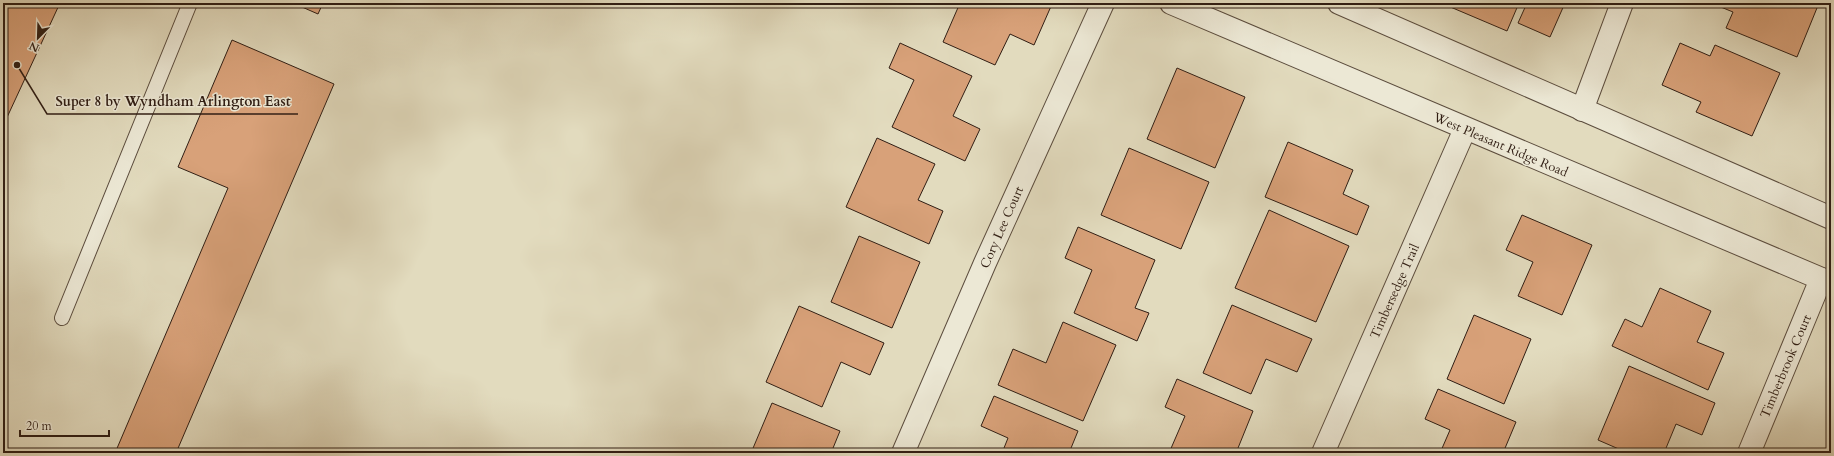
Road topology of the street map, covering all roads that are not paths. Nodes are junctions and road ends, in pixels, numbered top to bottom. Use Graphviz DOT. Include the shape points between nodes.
graph roads {
  1 [pos="190,3"];
  2 [pos="1103,3"];
  3 [pos="1171,3"];
  4 [pos="1339,3"];
  5 [pos="1622,3"];
  6 [pos="1582,110"];
  7 [pos="1465,129"];
  8 [pos="1831,218"];
  9 [pos="1826,281"];
  10 [pos="62,318"];
  11 [pos="903,453"];
  12 [pos="1323,453"];
  13 [pos="1749,453"];
  1 -- 10 [label="lane"];
  2 -- 11 [label="street, Cory Lee Court" via="985,263"];
  3 -- 7 [label="street, West Pleasant Ridge Road"];
  4 -- 6 [label="street"];
  5 -- 6 [label="street"];
  6 -- 8 [label="street"];
  7 -- 9 [label="street, West Pleasant Ridge Road"];
  7 -- 12 [label="street, Timbersedge Trail"];
  9 -- 13 [label="street, Timberbrook Court"];
}
